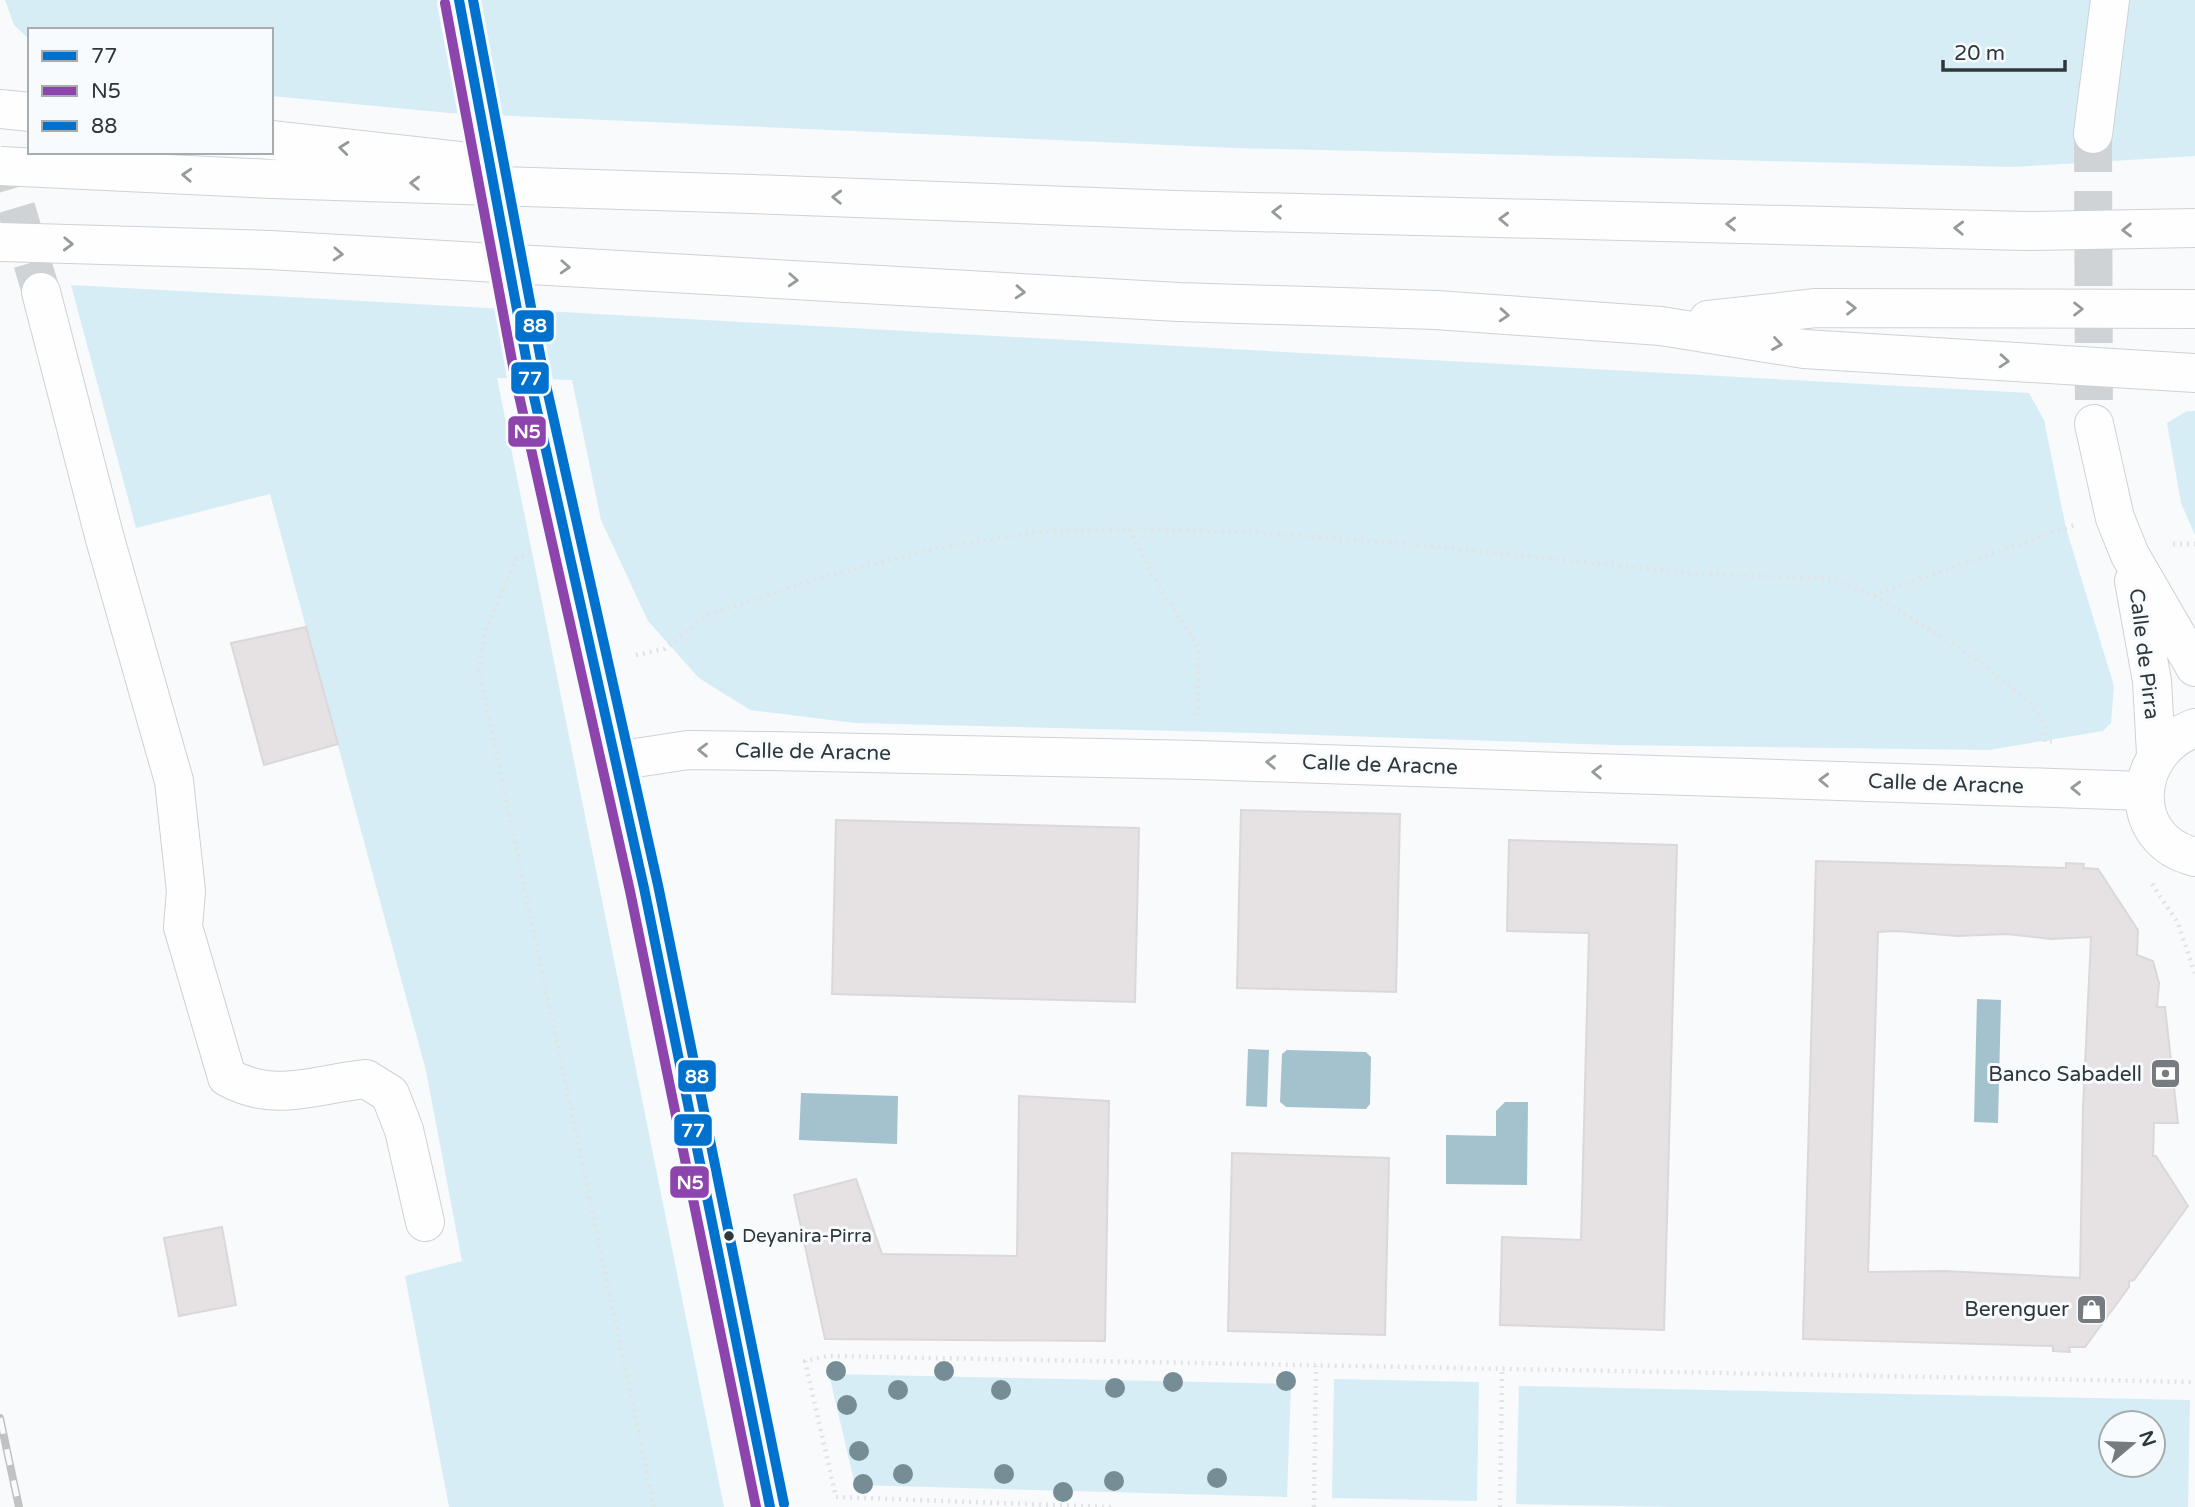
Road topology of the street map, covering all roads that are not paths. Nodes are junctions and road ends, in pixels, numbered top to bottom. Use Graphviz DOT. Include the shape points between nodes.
graph roads {
  1 [pos="459,0"];
  2 [pos="2110,0"];
  3 [pos="471,61"];
  4 [pos="0,109"];
  5 [pos="28,112"];
  6 [pos="2093,134"];
  7 [pos="273,140"];
  8 [pos="0,166"];
  9 [pos="752,194"];
  10 [pos="2195,229"];
  11 [pos="0,242"];
  12 [pos="41,292"];
  13 [pos="2195,309"];
  14 [pos="1661,326"];
  15 [pos="2195,373"];
  16 [pos="530,379"];
  17 [pos="2094,424"];
  18 [pos="2130,555"];
  19 [pos="2195,667"];
  20 [pos="2195,728"];
  21 [pos="2156,754"];
  22 [pos="616,761"];
  23 [pos="2144,790"];
  24 [pos="2192,863"];
  25 [pos="425,1222"];
  26 [pos="770,1507"];
  1 -- 3 [label="main road"];
  2 -- 6 [label="main road"];
  4 -- 5 [label="main road"];
  9 -- 7 [label="main road, one-way, bridge"];
  9 -- 8 [label="main road, one-way, bridge"];
  10 -- 9 [label="main road, one-way, bridge" via="2027,231"];
  11 -- 14 [label="main road, one-way, bridge" via="270,250 1178,302 1436,310"];
  12 -- 25 [label="main road" via="174,781 186,891 183,927 227,1077 246,1088 266,1091 302,1091 366,1079 390,1094 404,1130"];
  14 -- 13 [label="main road, one-way" via="1816,308"];
  14 -- 15 [label="main road, one-way" via="1804,349"];
  16 -- 22 [label="main road"];
  17 -- 18 [label="main road, Calle de Pirra" via="2115,518"];
  18 -- 19 [label="main road, Calle de Pirra"];
  18 -- 21 [label="main road, Calle de Pirra" via="2152,681"];
  20 -- 21 [label="main road" via="2172,738"];
  21 -- 23 [label="main road"];
  23 -- 22 [label="main road, Calle de Aracne, one-way" via="1198,760 688,750"];
  22 -- 26 [label="main road"];
  23 -- 24 [label="main road" via="2145,807 2157,832"];
}
